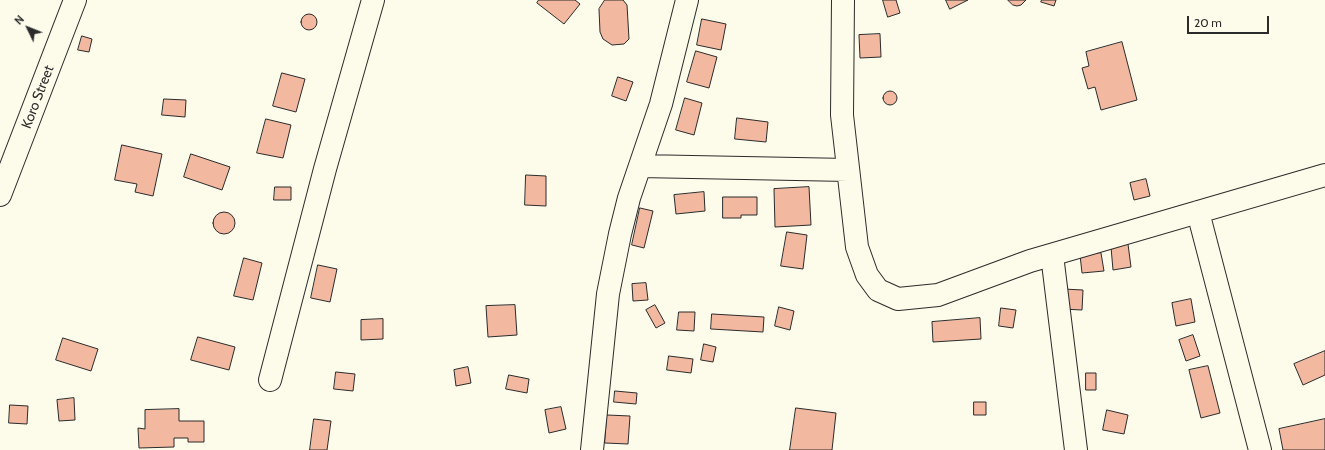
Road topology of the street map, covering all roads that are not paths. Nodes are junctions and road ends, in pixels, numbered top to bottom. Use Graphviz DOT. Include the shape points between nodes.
graph roads {
  1 [pos="76,0"];
  2 [pos="372,0"];
  3 [pos="687,0"];
  4 [pos="843,0"];
  5 [pos="640,166"];
  6 [pos="848,170"];
  7 [pos="1325,175"];
  8 [pos="0,195"];
  9 [pos="1198,212"];
  10 [pos="1052,255"];
  11 [pos="270,380"];
  12 [pos="592,450"];
  13 [pos="1076,450"];
  14 [pos="1260,450"];
  1 -- 8 [label="street, Koro Street"];
  2 -- 11 [label="street"];
  3 -- 5 [label="street" via="661,104"];
  4 -- 6 [label="street" via="842,115"];
  5 -- 6 [label="street"];
  5 -- 12 [label="street" via="620,234 608,294"];
  6 -- 10 [label="street" via="857,247 866,275 878,290 898,299 938,295"];
  7 -- 9 [label="street"];
  9 -- 10 [label="street"];
  9 -- 14 [label="street"];
  10 -- 13 [label="street"];
}
